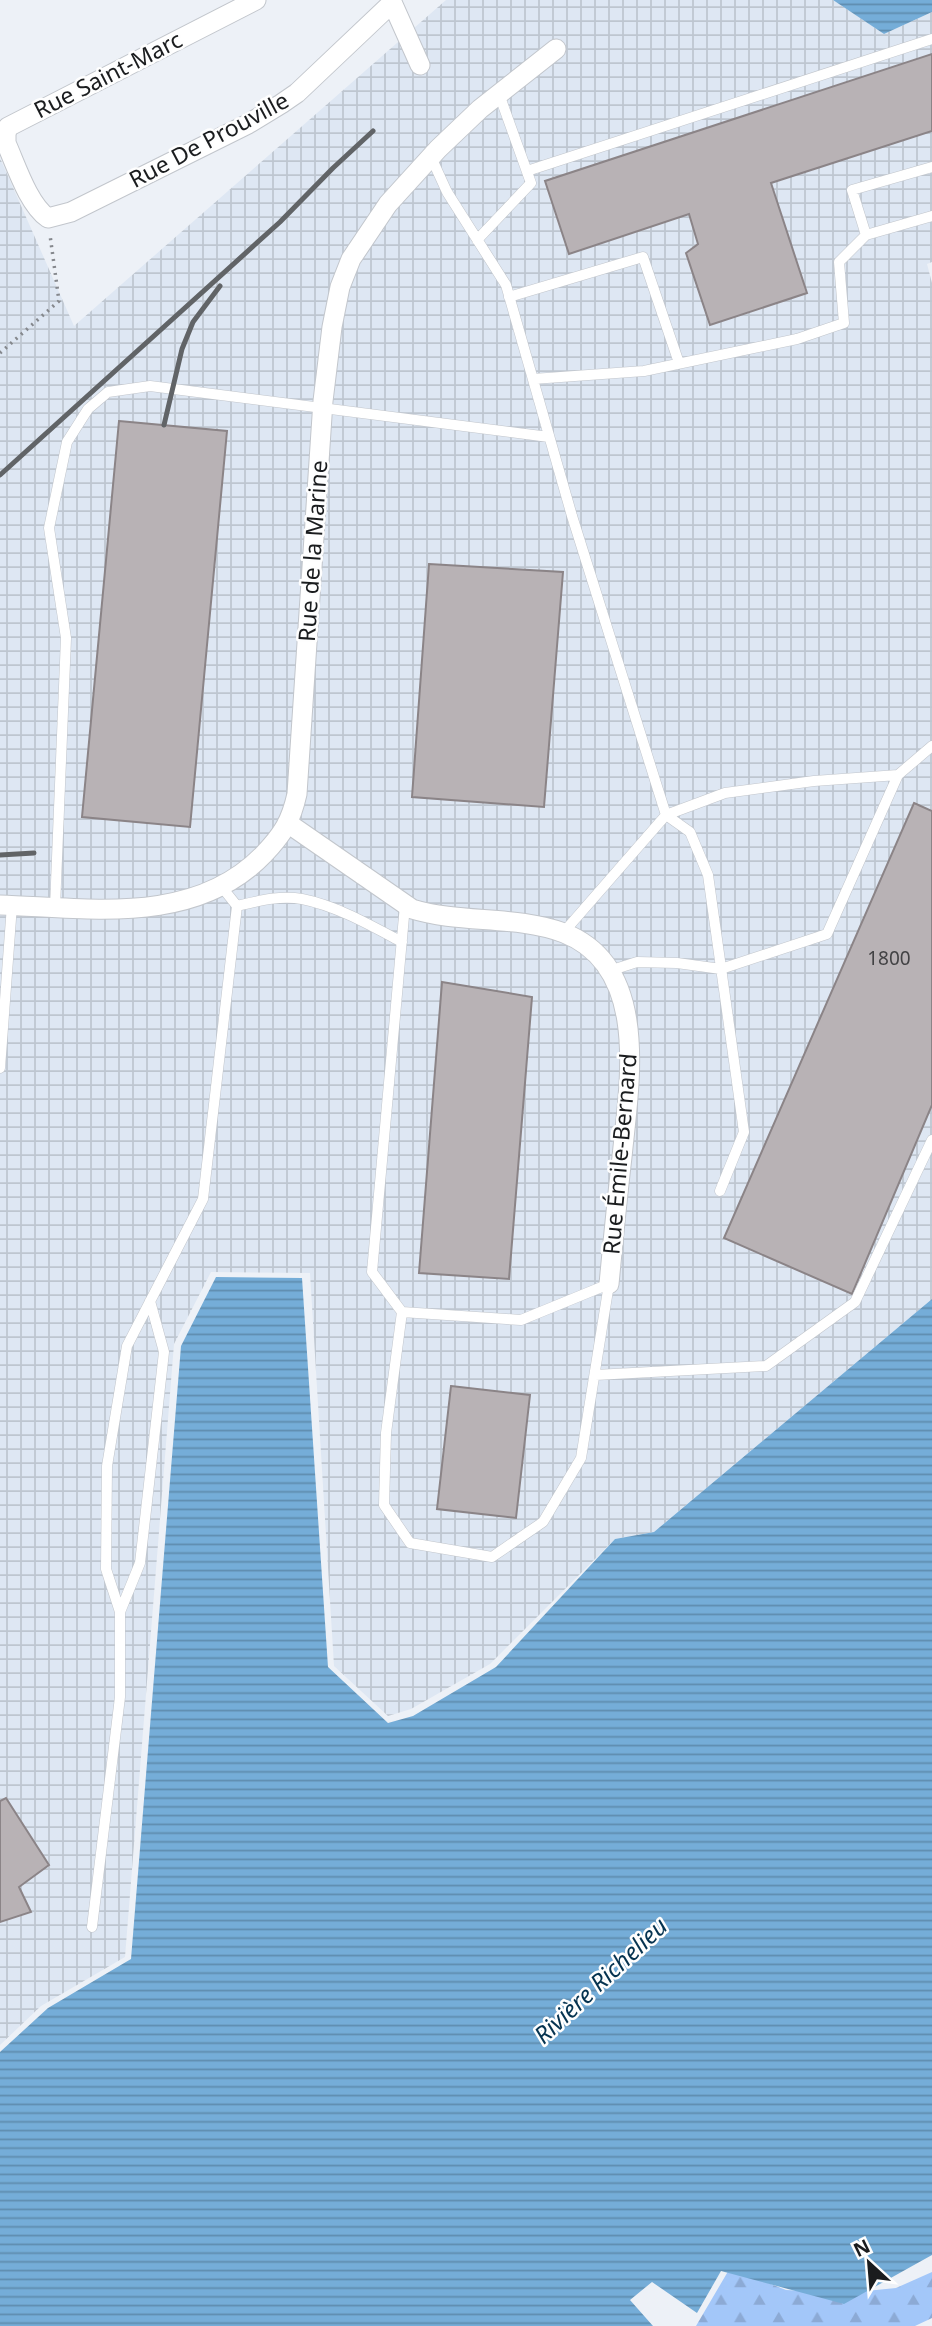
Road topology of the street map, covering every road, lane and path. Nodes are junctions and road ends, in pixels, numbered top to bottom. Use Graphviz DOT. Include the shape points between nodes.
graph roads {
  1 [pos="256,0"];
  2 [pos="391,1"];
  3 [pos="932,39"];
  4 [pos="556,49"];
  5 [pos="420,65"];
  6 [pos="499,94"];
  7 [pos="431,157"];
  8 [pos="932,167"];
  9 [pos="527,171"];
  10 [pos="44,215"];
  11 [pos="932,216"];
  12 [pos="866,235"];
  13 [pos="477,240"];
  14 [pos="509,297"];
  15 [pos="0,352"];
  16 [pos="679,363"];
  17 [pos="533,379"];
  18 [pos="323,409"];
  19 [pos="549,437"];
  20 [pos="932,746"];
  21 [pos="898,775"];
  22 [pos="666,815"];
  23 [pos="289,824"];
  24 [pos="221,886"];
  25 [pos="405,904"];
  26 [pos="6,905"];
  27 [pos="237,906"];
  28 [pos="55,907"];
  29 [pos="563,933"];
  30 [pos="401,942"];
  31 [pos="721,969"];
  32 [pos="609,971"];
  33 [pos="0,1068"];
  34 [pos="932,1140"];
  35 [pos="720,1191"];
  36 [pos="609,1284"];
  37 [pos="150,1301"];
  38 [pos="402,1312"];
  39 [pos="594,1375"];
  40 [pos="120,1612"];
  41 [pos="92,1927"];
  1 -- 10 [label="street, Rue Saint-Marc" via="8,127 6,143"];
  2 -- 5 [label="street"];
  2 -- 10 [label="street, Rue De Prouville" via="281,104 71,212"];
  3 -- 9 [label="lane"];
  4 -- 6 [label="street, Rue de la Marine"];
  6 -- 7 [label="street, Rue de la Marine"];
  6 -- 9 [label="lane"];
  7 -- 13 [label="lane"];
  7 -- 18 [label="street, Rue de la Marine" via="388,204 351,259 332,327"];
  8 -- 12 [label="lane" via="852,190"];
  9 -- 13 [label="lane" via="531,183"];
  10 -- 15 [label="path" via="59,301"];
  11 -- 12 [label="lane"];
  12 -- 16 [label="lane" via="839,262 844,323 797,340"];
  13 -- 14 [label="lane"];
  14 -- 16 [label="lane" via="643,257"];
  14 -- 17 [label="lane"];
  16 -- 17 [label="lane" via="644,371"];
  17 -- 19 [label="lane"];
  18 -- 19 [label="lane"];
  18 -- 23 [label="street, Rue de la Marine" via="297,794"];
  18 -- 28 [label="lane" via="150,386 108,392 88,408 67,442 49,528 66,638"];
  19 -- 22 [label="lane"];
  20 -- 21 [label="lane"];
  21 -- 22 [label="lane" via="725,793"];
  21 -- 31 [label="lane" via="827,934"];
  22 -- 29 [label="lane"];
  22 -- 31 [label="lane" via="690,832 708,875"];
  23 -- 24 [label="street, Rue de la Marine" via="256,863"];
  23 -- 25 [label="street, Rue Émile-Bernard"];
  24 -- 27 [label="lane"];
  24 -- 28 [label="street, Rue de la Marine" via="174,903 139,909"];
  25 -- 29 [label="street, Rue Émile-Bernard" via="427,914 519,923"];
  25 -- 30 [label="lane"];
  26 -- 28 [label="street, Rue de la Marine"];
  26 -- 33 [label="lane"];
  27 -- 30 [label="lane" via="267,899 300,899 349,914"];
  27 -- 37 [label="lane" via="203,1199"];
  29 -- 32 [label="street, Rue Émile-Bernard" via="595,953"];
  30 -- 38 [label="lane" via="372,1272"];
  31 -- 32 [label="lane" via="637,962"];
  31 -- 35 [label="lane" via="744,1132"];
  32 -- 36 [label="street, Rue Émile-Bernard" via="625,1009 631,1062"];
  34 -- 39 [label="lane" via="855,1302 766,1366"];
  36 -- 38 [label="lane" via="522,1320"];
  36 -- 39 [label="lane"];
  37 -- 40 [label="lane" via="164,1352 140,1563"];
  37 -- 40 [label="lane" via="127,1346 107,1466 106,1569"];
  38 -- 39 [label="lane" via="387,1433 384,1505 410,1543 492,1557 543,1522 581,1458"];
  40 -- 41 [label="lane" via="120,1697"];
}
